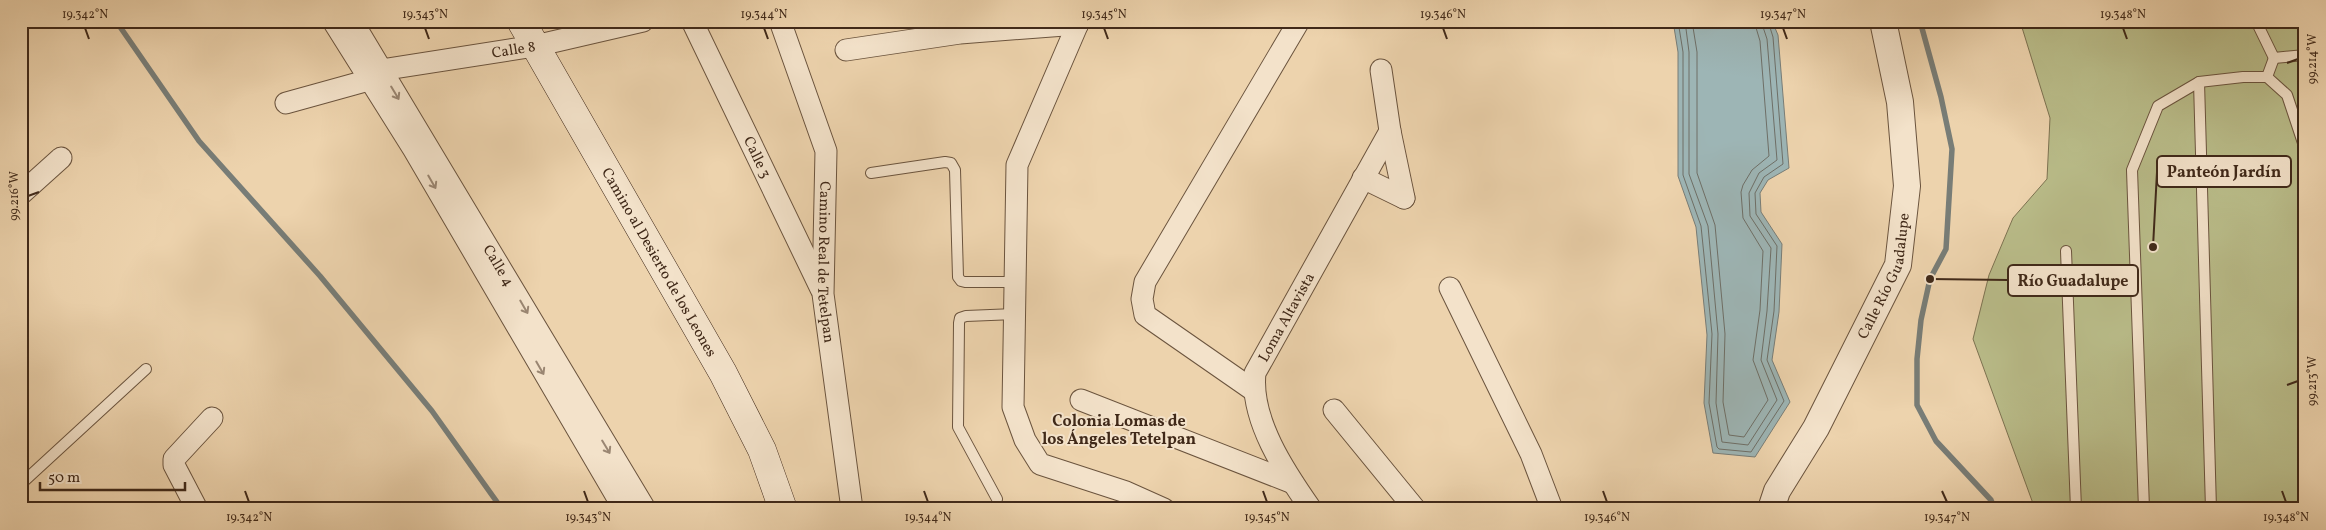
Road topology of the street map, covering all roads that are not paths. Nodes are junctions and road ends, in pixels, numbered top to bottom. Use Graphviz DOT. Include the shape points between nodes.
graph roads {
  1 [pos="333,21"];
  2 [pos="352,21"];
  3 [pos="521,21"];
  4 [pos="643,21"];
  5 [pos="692,21"];
  6 [pos="780,21"];
  7 [pos="1299,21"];
  8 [pos="1883,21"];
  9 [pos="2256,21"];
  10 [pos="1078,22"];
  11 [pos="535,46"];
  12 [pos="846,50"];
  13 [pos="2305,55"];
  14 [pos="2274,58"];
  15 [pos="1381,70"];
  16 [pos="375,75"];
  17 [pos="2267,77"];
  18 [pos="2199,82"];
  19 [pos="286,103"];
  20 [pos="1390,131"];
  21 [pos="2305,149"];
  22 [pos="61,158"];
  23 [pos="871,173"];
  24 [pos="1363,178"];
  25 [pos="21,194"];
  26 [pos="2066,251"];
  27 [pos="1016,282"];
  28 [pos="1450,288"];
  29 [pos="823,294"];
  30 [pos="1015,314"];
  31 [pos="146,369"];
  32 [pos="1253,390"];
  33 [pos="1082,400"];
  34 [pos="1334,410"];
  35 [pos="212,418"];
  36 [pos="1292,483"];
  37 [pos="21,484"];
  38 [pos="998,499"];
  39 [pos="198,509"];
  40 [pos="624,509"];
  41 [pos="644,509"];
  42 [pos="783,509"];
  43 [pos="852,509"];
  44 [pos="1164,509"];
  45 [pos="1311,509"];
  46 [pos="1415,509"];
  47 [pos="1552,509"];
  48 [pos="1771,509"];
  49 [pos="2076,509"];
  50 [pos="2144,509"];
  51 [pos="2211,509"];
  1 -- 16 [label="street, Calle 4"];
  2 -- 16 [label="street, Calle 4"];
  3 -- 11 [label="main road, Camino al Desierto de los Leones"];
  4 -- 11 [label="street, Calle 8"];
  5 -- 29 [label="street, Calle 3"];
  6 -- 29 [label="street, Camino Real de Tetelpan" via="826,151"];
  7 -- 32 [label="street" via="1145,282 1142,299 1145,315"];
  8 -- 48 [label="street, Calle Río Guadalupe" via="1900,102 1907,186 1898,266"];
  9 -- 14 [label="lane"];
  10 -- 12 [label="street" via="960,33"];
  10 -- 27 [label="street" via="1017,165"];
  11 -- 16 [label="street, Calle 8"];
  11 -- 42 [label="main road, Camino al Desierto de los Leones" via="723,373 762,450"];
  13 -- 14 [label="lane"];
  14 -- 17 [label="lane"];
  15 -- 20 [label="street"];
  16 -- 19 [label="street, Calle 8"];
  16 -- 40 [label="street, Calle 4, one-way" via="414,150"];
  16 -- 41 [label="street, Calle 4, one-way"];
  17 -- 18 [label="lane"];
  17 -- 21 [label="lane" via="2287,95"];
  18 -- 50 [label="lane" via="2158,106 2132,170"];
  18 -- 51 [label="lane"];
  20 -- 24 [label="street, Loma Altavista"];
  20 -- 24 [label="street" via="1404,198"];
  22 -- 25 [label="street"];
  23 -- 27 [label="lane" via="951,163 960,281"];
  24 -- 32 [label="street, Loma Altavista" via="1269,346 1255,373"];
  26 -- 49 [label="lane"];
  27 -- 30 [label="street"];
  28 -- 47 [label="street" via="1531,454"];
  29 -- 43 [label="street, Camino Real de Tetelpan"];
  30 -- 38 [label="lane" via="966,316 960,318 959,323 958,427"];
  30 -- 44 [label="street" via="1014,407 1025,440 1040,464 1126,492"];
  31 -- 37 [label="lane"];
  32 -- 36 [label="street, Loma Altavista" via="1260,418"];
  33 -- 36 [label="street"];
  34 -- 46 [label="street"];
  35 -- 39 [label="street" via="174,459 174,465"];
  36 -- 45 [label="street, Loma Altavista"];
}
